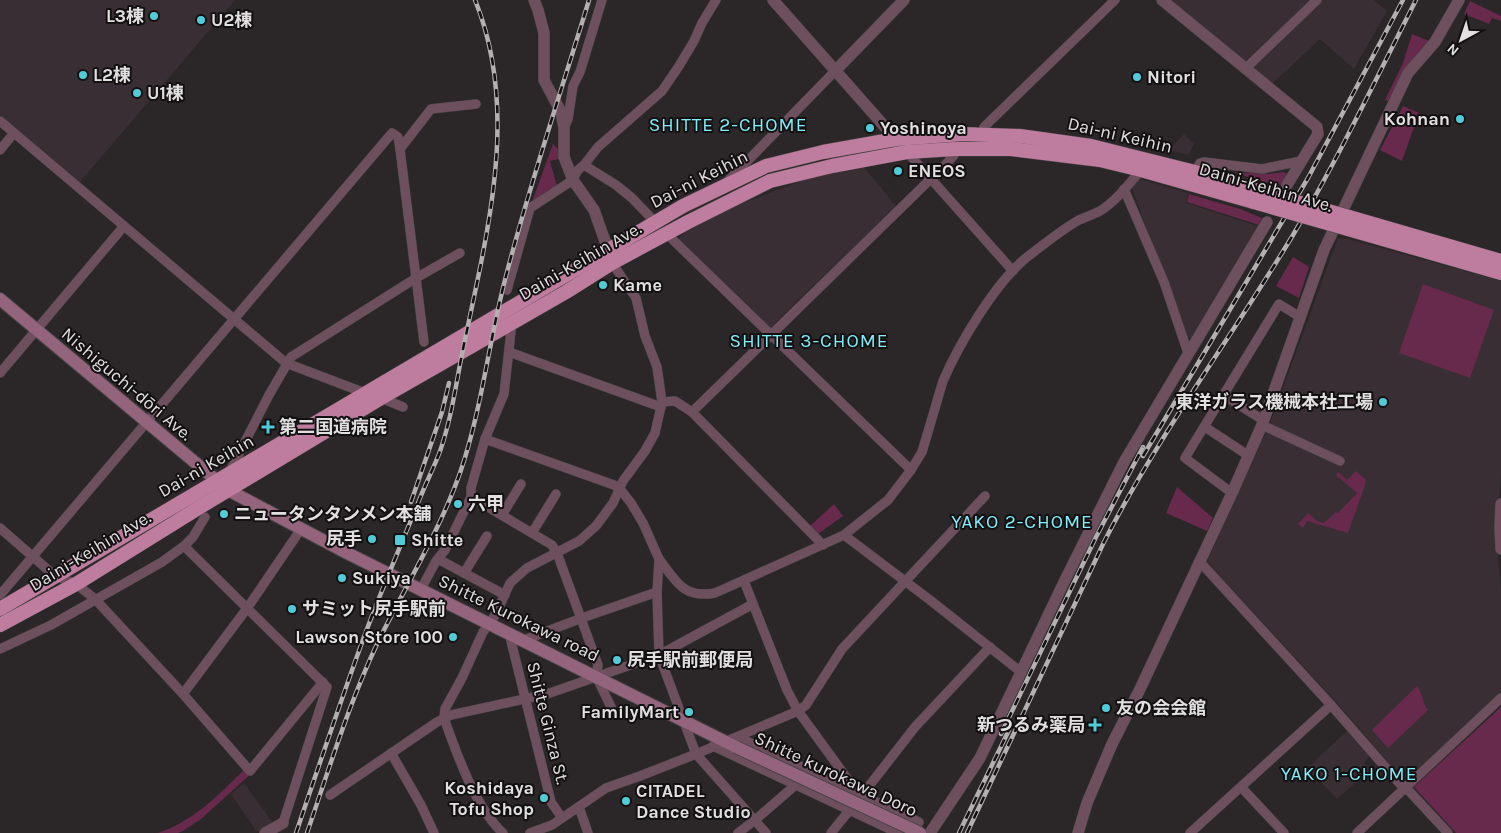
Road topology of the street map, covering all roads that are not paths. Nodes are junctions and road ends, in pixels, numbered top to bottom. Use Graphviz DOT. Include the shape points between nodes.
graph roads {
  1 [pos="534,0"];
  2 [pos="602,0"];
  3 [pos="716,0"];
  4 [pos="773,0"];
  5 [pos="904,0"];
  6 [pos="1115,0"];
  7 [pos="1162,0"];
  8 [pos="1317,0"];
  9 [pos="1459,0"];
  10 [pos="1245,69"];
  11 [pos="836,70"];
  12 [pos="476,104"];
  13 [pos="0,121"];
  14 [pos="564,128"];
  15 [pos="14,133"];
  16 [pos="983,134"];
  17 [pos="896,139"];
  18 [pos="400,149"];
  19 [pos="956,149"];
  20 [pos="0,150"];
  21 [pos="907,152"];
  22 [pos="1301,161"];
  23 [pos="584,165"];
  24 [pos="1141,170"];
  25 [pos="1195,172"];
  26 [pos="930,178"];
  27 [pos="572,180"];
  28 [pos="1287,185"];
  29 [pos="724,186"];
  30 [pos="1124,190"];
  31 [pos="1258,197"];
  32 [pos="655,222"];
  33 [pos="1267,222"];
  34 [pos="1348,223"];
  35 [pos="124,226"];
  36 [pos="667,233"];
  37 [pos="460,252"];
  38 [pos="610,257"];
  39 [pos="1501,261"];
  40 [pos="1013,271"];
  41 [pos="1501,273"];
  42 [pos="416,278"];
  43 [pos="507,290"];
  44 [pos="0,299"];
  45 [pos="1300,318"];
  46 [pos="234,319"];
  47 [pos="512,322"];
  48 [pos="37,330"];
  49 [pos="770,335"];
  50 [pos="424,342"];
  51 [pos="509,352"];
  52 [pos="1188,353"];
  53 [pos="286,363"];
  54 [pos="0,373"];
  55 [pos="365,393"];
  56 [pos="1223,395"];
  57 [pos="381,398"];
  58 [pos="662,405"];
  59 [pos="403,406"];
  60 [pos="692,412"];
  61 [pos="146,422"];
  62 [pos="1262,422"];
  63 [pos="1204,427"];
  64 [pos="485,439"];
  65 [pos="1248,456"];
  66 [pos="1340,461"];
  67 [pos="911,470"];
  68 [pos="229,474"];
  69 [pos="216,481"];
  70 [pos="521,484"];
  71 [pos="620,489"];
  72 [pos="228,490"];
  73 [pos="1232,493"];
  74 [pos="556,494"];
  75 [pos="986,496"];
  76 [pos="471,497"];
  77 [pos="1501,504"];
  78 [pos="502,515"];
  79 [pos="204,517"];
  80 [pos="0,528"];
  81 [pos="301,529"];
  82 [pos="532,533"];
  83 [pos="844,535"];
  84 [pos="487,536"];
  85 [pos="823,545"];
  86 [pos="184,546"];
  87 [pos="1501,549"];
  88 [pos="557,553"];
  89 [pos="33,557"];
  90 [pos="438,559"];
  91 [pos="659,559"];
  92 [pos="1200,562"];
  93 [pos="464,573"];
  94 [pos="56,576"];
  95 [pos="744,581"];
  96 [pos="905,582"];
  97 [pos="76,584"];
  98 [pos="421,589"];
  99 [pos="657,592"];
  100 [pos="0,595"];
  101 [pos="505,595"];
  102 [pos="95,599"];
  103 [pos="753,604"];
  104 [pos="248,607"];
  105 [pos="0,609"];
  106 [pos="582,618"];
  107 [pos="489,623"];
  108 [pos="0,625"];
  109 [pos="509,633"];
  110 [pos="524,640"];
  111 [pos="990,647"];
  112 [pos="0,648"];
  113 [pos="659,655"];
  114 [pos="1022,672"];
  115 [pos="596,676"];
  116 [pos="323,682"];
  117 [pos="184,694"];
  118 [pos="1501,698"];
  119 [pos="524,699"];
  120 [pos="1331,705"];
  121 [pos="611,707"];
  122 [pos="798,711"];
  123 [pos="444,718"];
  124 [pos="682,720"];
  125 [pos="737,742"];
  126 [pos="719,744"];
  127 [pos="391,753"];
  128 [pos="696,754"];
  129 [pos="810,771"];
  130 [pos="795,786"];
  131 [pos="1241,786"];
  132 [pos="1405,788"];
  133 [pos="859,794"];
  134 [pos="330,795"];
  135 [pos="578,807"];
  136 [pos="849,810"];
  137 [pos="562,818"];
  138 [pos="755,820"];
  139 [pos="283,822"];
  140 [pos="919,827"];
  141 [pos="1360,832"];
  142 [pos="265,833"];
  143 [pos="434,833"];
  144 [pos="503,833"];
  145 [pos="530,833"];
  146 [pos="588,833"];
  147 [pos="738,833"];
  148 [pos="766,833"];
  149 [pos="831,833"];
  150 [pos="898,833"];
  151 [pos="930,833"];
  152 [pos="1078,833"];
  153 [pos="1190,833"];
  154 [pos="1284,833"];
  155 [pos="1448,833"];
  1 -- 14 [label="street" via="544,33 544,80 561,112"];
  2 -- 14 [label="street" via="573,86"];
  3 -- 23 [label="street" via="662,91 598,147"];
  4 -- 11 [label="street"];
  5 -- 11 [label="street"];
  6 -- 16 [label="street" via="984,127"];
  7 -- 10 [label="street"];
  8 -- 10 [label="street"];
  9 -- 45 [label="street" via="1435,42 1408,73 1324,250"];
  10 -- 22 [label="street" via="1317,127 1318,134"];
  11 -- 17 [label="street"];
  11 -- 29 [label="street"];
  12 -- 18 [label="street" via="431,109"];
  13 -- 15 [label="street"];
  14 -- 27 [label="street" via="564,156"];
  15 -- 20 [label="street"];
  15 -- 35 [label="street"];
  16 -- 17 [label="highway, Dai-ni Keihin"];
  16 -- 25 [label="highway, Dai-ni Keihin" via="1064,141"];
  17 -- 21 [label="street"];
  17 -- 29 [label="highway, Dai-ni Keihin" via="766,166"];
  18 -- 42 [label="street"];
  18 -- 46 [label="street" via="398,137 392,133"];
  19 -- 21 [label="highway, Daini-Keihin Ave."];
  19 -- 24 [label="highway, Daini-Keihin Ave." via="1011,149 1059,154"];
  19 -- 26 [label="street" via="954,155"];
  21 -- 26 [label="street"];
  21 -- 36 [label="highway, Daini-Keihin Ave." via="770,181"];
  22 -- 25 [label="street" via="1262,169 1204,162"];
  22 -- 28 [label="street"];
  23 -- 27 [label="street"];
  23 -- 32 [label="street" via="627,194"];
  24 -- 30 [label="street"];
  24 -- 31 [label="highway, Daini-Keihin Ave."];
  25 -- 31 [label="highway, Dai-ni Keihin"];
  26 -- 40 [label="street"];
  26 -- 49 [label="street"];
  27 -- 38 [label="street" via="594,210"];
  27 -- 43 [label="street" via="530,208"];
  29 -- 32 [label="highway, Dai-ni Keihin"];
  30 -- 40 [label="street" via="1101,210 1063,231"];
  30 -- 52 [label="street" via="1164,282"];
  31 -- 34 [label="highway, Dai-ni Keihin, bridge"];
  32 -- 38 [label="highway, Dai-ni Keihin"];
  33 -- 52 [label="street"];
  34 -- 39 [label="highway, Dai-ni Keihin"];
  34 -- 41 [label="highway, Daini-Keihin Ave."];
  35 -- 46 [label="street"];
  35 -- 48 [label="street"];
  36 -- 38 [label="highway, Daini-Keihin Ave."];
  36 -- 49 [label="street"];
  37 -- 42 [label="street"];
  38 -- 47 [label="highway, Daini-Keihin Ave." via="566,292"];
  38 -- 55 [label="highway, Dai-ni Keihin"];
  38 -- 58 [label="street" via="636,298 657,368"];
  40 -- 67 [label="street" via="998,288 947,370 922,452"];
  42 -- 50 [label="street"];
  42 -- 53 [label="street"];
  44 -- 48 [label="main road, Nishiguchi-dōri Ave."];
  45 -- 56 [label="street" via="1279,304"];
  45 -- 62 [label="street"];
  46 -- 53 [label="street"];
  46 -- 61 [label="street"];
  47 -- 51 [label="street"];
  47 -- 57 [label="highway, Daini-Keihin Ave."];
  48 -- 54 [label="street"];
  48 -- 61 [label="main road, Nishiguchi-dōri Ave."];
  49 -- 60 [label="street"];
  49 -- 67 [label="street"];
  51 -- 58 [label="street"];
  51 -- 64 [label="street" via="504,394"];
  52 -- 114 [label="street" via="1108,492"];
  53 -- 55 [label="street"];
  53 -- 68 [label="street"];
  55 -- 68 [label="highway, Dai-ni Keihin"];
  56 -- 62 [label="street"];
  56 -- 63 [label="street"];
  57 -- 59 [label="street"];
  57 -- 72 [label="highway, Daini-Keihin Ave."];
  58 -- 60 [label="street" via="675,401"];
  58 -- 71 [label="street" via="655,433"];
  60 -- 85 [label="street"];
  61 -- 69 [label="main road, Nishiguchi-dōri Ave."];
  61 -- 89 [label="street"];
  62 -- 65 [label="street"];
  62 -- 66 [label="street"];
  63 -- 65 [label="street"];
  63 -- 73 [label="street" via="1185,458"];
  64 -- 71 [label="street"];
  64 -- 76 [label="street"];
  65 -- 73 [label="street"];
  67 -- 83 [label="street" via="888,500"];
  68 -- 69 [label="highway, Dai-ni Keihin"];
  69 -- 72 [label="main road, Nishiguchi-dōri Ave."];
  69 -- 94 [label="highway, Dai-ni Keihin"];
  70 -- 78 [label="street"];
  71 -- 88 [label="street" via="614,504 596,526"];
  71 -- 91 [label="street" via="643,523"];
  72 -- 81 [label="main road, Nishiguchi-dōri Ave."];
  72 -- 97 [label="highway, Daini-Keihin Ave."];
  73 -- 92 [label="street"];
  74 -- 82 [label="street"];
  75 -- 96 [label="street"];
  76 -- 78 [label="street"];
  76 -- 90 [label="street"];
  77 -- 87 [label="street"];
  78 -- 82 [label="street"];
  79 -- 86 [label="street"];
  80 -- 89 [label="street"];
  81 -- 98 [label="main road, Nishiguchi-dōri Ave."];
  81 -- 104 [label="street"];
  82 -- 88 [label="street" via="552,545"];
  83 -- 85 [label="street"];
  83 -- 96 [label="street"];
  84 -- 93 [label="street"];
  85 -- 95 [label="street"];
  86 -- 102 [label="street"];
  86 -- 104 [label="street"];
  88 -- 101 [label="street" via="521,573 510,583"];
  88 -- 106 [label="street"];
  89 -- 94 [label="street"];
  89 -- 100 [label="street"];
  90 -- 93 [label="street"];
  90 -- 98 [label="street"];
  91 -- 95 [label="street" via="691,594 715,593"];
  91 -- 99 [label="street"];
  92 -- 120 [label="street"];
  92 -- 152 [label="street" via="1112,744"];
  93 -- 101 [label="street"];
  94 -- 97 [label="street"];
  94 -- 105 [label="highway, Dai-ni Keihin"];
  95 -- 103 [label="street"];
  96 -- 111 [label="street"];
  96 -- 122 [label="street" via="842,649 806,705"];
  97 -- 102 [label="street"];
  97 -- 108 [label="highway, Daini-Keihin Ave."];
  98 -- 107 [label="main road, Shitte Kurokawa road"];
  99 -- 106 [label="street"];
  99 -- 113 [label="street"];
  101 -- 107 [label="street"];
  102 -- 112 [label="street" via="51,625"];
  102 -- 117 [label="street"];
  103 -- 113 [label="street"];
  103 -- 122 [label="street"];
  104 -- 116 [label="street"];
  104 -- 117 [label="street"];
  106 -- 110 [label="street"];
  106 -- 115 [label="street" via="598,665"];
  107 -- 109 [label="main road, Shitte Kurokawa road"];
  107 -- 123 [label="street" via="445,709"];
  109 -- 110 [label="main road, Shitte Kurokawa road"];
  109 -- 119 [label="street, Shitte Ginza St."];
  110 -- 115 [label="main road, Shitte Kurokawa road"];
  111 -- 114 [label="street"];
  111 -- 133 [label="street" via="914,727"];
  113 -- 115 [label="street"];
  113 -- 124 [label="street"];
  114 -- 151 [label="street" via="980,758"];
  115 -- 119 [label="street"];
  115 -- 121 [label="street"];
  115 -- 124 [label="main road, Shitte Kurokawa road"];
  116 -- 117 [label="street" via="250,771"];
  116 -- 139 [label="street" via="327,687"];
  118 -- 132 [label="street"];
  119 -- 123 [label="street"];
  119 -- 137 [label="street, Shitte Ginza St." via="551,802"];
  120 -- 131 [label="street"];
  120 -- 132 [label="street"];
  122 -- 125 [label="street"];
  122 -- 133 [label="street"];
  123 -- 127 [label="street"];
  123 -- 144 [label="street" via="473,790"];
  124 -- 126 [label="main road, Shitte Kurokawa road"];
  124 -- 128 [label="street"];
  125 -- 126 [label="main road, Shitte Kurokawa road"];
  125 -- 129 [label="street"];
  125 -- 140 [label="main road, Shitte kurokawa Doro, bridge"];
  126 -- 128 [label="street, Shitte Ginza St."];
  126 -- 130 [label="street"];
  127 -- 134 [label="street"];
  127 -- 143 [label="street"];
  128 -- 135 [label="street, Shitte Ginza St." via="606,788"];
  128 -- 138 [label="street"];
  129 -- 130 [label="street"];
  129 -- 133 [label="street"];
  130 -- 136 [label="street"];
  130 -- 138 [label="street"];
  131 -- 153 [label="street"];
  131 -- 154 [label="street"];
  132 -- 141 [label="street"];
  132 -- 155 [label="street"];
  133 -- 136 [label="street"];
  133 -- 140 [label="street"];
  135 -- 137 [label="street, Shitte Ginza St."];
  135 -- 146 [label="street, Shitte Ginza St."];
  136 -- 149 [label="street"];
  136 -- 150 [label="street"];
  137 -- 145 [label="street, Shitte Ginza St."];
  138 -- 147 [label="street"];
  138 -- 148 [label="street"];
  139 -- 142 [label="street"];
}
